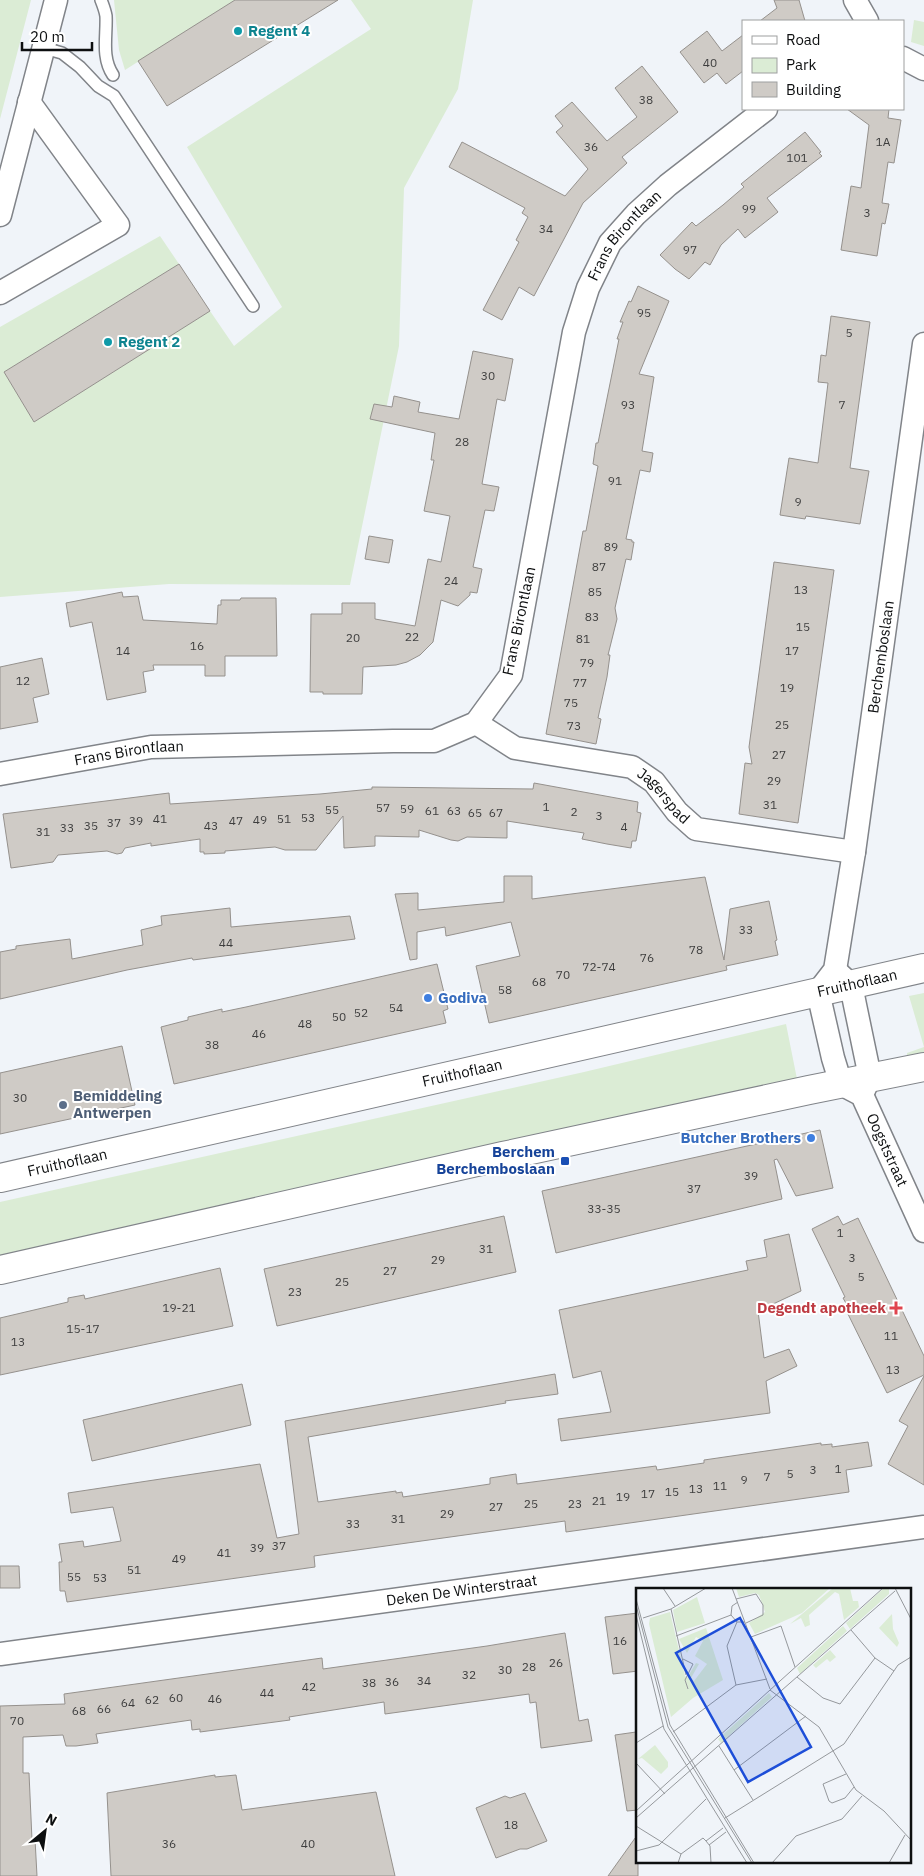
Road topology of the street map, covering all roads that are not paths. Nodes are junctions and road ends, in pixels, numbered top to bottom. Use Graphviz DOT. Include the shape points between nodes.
graph roads {
  1 [pos="56,0"];
  2 [pos="101,0"];
  3 [pos="855,0"];
  4 [pos="866,20"];
  5 [pos="44,48"];
  6 [pos="904,59"];
  7 [pos="924,69"];
  8 [pos="113,75"];
  9 [pos="30,102"];
  10 [pos="765,110"];
  11 [pos="0,215"];
  12 [pos="0,293"];
  13 [pos="253,306"];
  14 [pos="924,344"];
  15 [pos="476,723"];
  16 [pos="0,774"];
  17 [pos="854,852"];
  18 [pos="924,968"];
  19 [pos="843,978"];
  20 [pos="818,992"];
  21 [pos="924,1067"];
  22 [pos="858,1085"];
  23 [pos="0,1178"];
  24 [pos="924,1231"];
  25 [pos="0,1270"];
  26 [pos="924,1527"];
  27 [pos="0,1654"];
  1 -- 5 [label="street"];
  2 -- 8 [label="lane" via="106,14 106,58"];
  3 -- 4 [label="street"];
  5 -- 9 [label="street"];
  5 -- 13 [label="lane" via="62,53 114,96"];
  6 -- 7 [label="street"];
  9 -- 11 [label="street"];
  9 -- 12 [label="street" via="118,225"];
  10 -- 15 [label="street, Frans Birontlaan" via="636,214 610,243 588,288 574,332 511,675"];
  14 -- 17 [label="street, Berchemboslaan"];
  15 -- 16 [label="street, Frans Birontlaan" via="434,741 151,747"];
  15 -- 17 [label="street, Jagerspad" via="515,748 632,767 654,782 677,812 696,829"];
  17 -- 19 [label="street, Berchemboslaan"];
  18 -- 19 [label="street, Fruithoflaan"];
  19 -- 20 [label="street, Fruithoflaan"];
  19 -- 22 [label="street, Oogststraat"];
  20 -- 22 [label="street, Oogststraat" via="833,1058"];
  20 -- 23 [label="street, Fruithoflaan"];
  21 -- 22 [label="street"];
  22 -- 24 [label="street, Oogststraat"];
  22 -- 25 [label="street" via="503,1156"];
  26 -- 27 [label="street, Deken De Winterstraat"];
}
